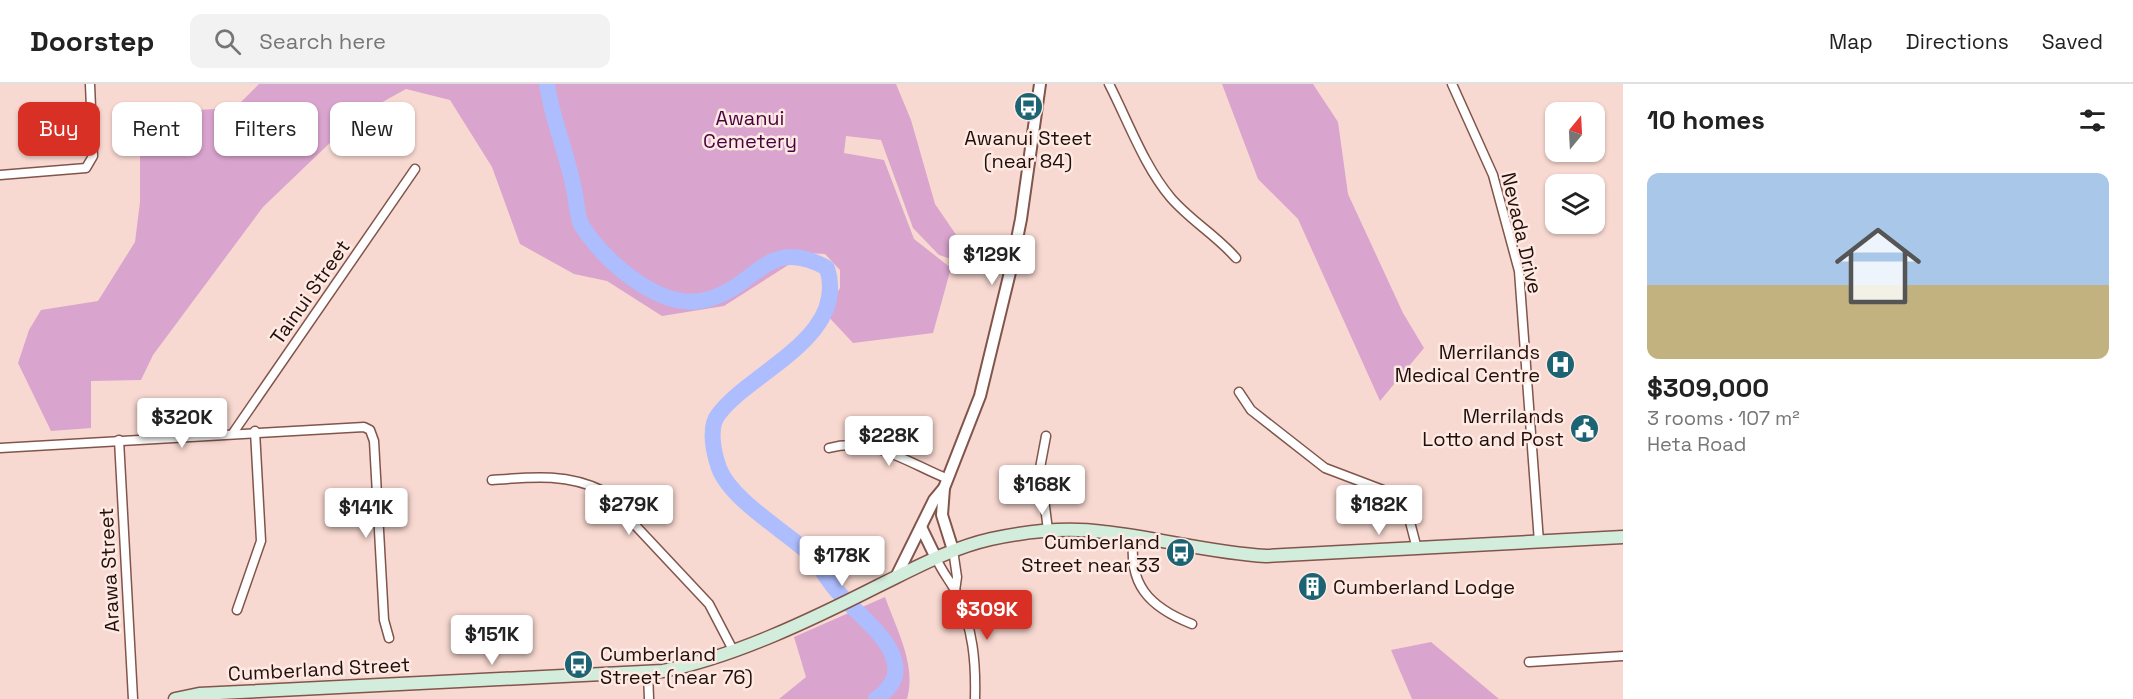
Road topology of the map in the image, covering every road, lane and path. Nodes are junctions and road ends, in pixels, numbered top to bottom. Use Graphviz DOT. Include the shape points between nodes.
graph roads {
  1 [pos="90,84"];
  2 [pos="1040,84"];
  3 [pos="1109,84"];
  4 [pos="1452,84"];
  5 [pos="415,169"];
  6 [pos="0,175"];
  7 [pos="1236,258"];
  8 [pos="1239,392"];
  9 [pos="255,431"];
  10 [pos="232,433"];
  11 [pos="1046,436"];
  12 [pos="119,440"];
  13 [pos="0,448"];
  14 [pos="829,448"];
  15 [pos="492,480"];
  16 [pos="946,483"];
  17 [pos="921,527"];
  18 [pos="1048,530"];
  19 [pos="1134,536"];
  20 [pos="1623,537"];
  21 [pos="1539,542"];
  22 [pos="1417,549"];
  23 [pos="953,550"];
  24 [pos="936,558"];
  25 [pos="896,578"];
  26 [pos="955,591"];
  27 [pos="237,610"];
  28 [pos="1192,624"];
  29 [pos="389,638"];
  30 [pos="733,650"];
  31 [pos="1623,657"];
  32 [pos="1529,662"];
  33 [pos="648,672"];
  34 [pos="133,699"];
  35 [pos="175,699"];
  36 [pos="649,699"];
  37 [pos="975,699"];
  1 -- 6 [label="street" via="93,156 86,168"];
  2 -- 16 [label="street" via="1017,243 980,396"];
  3 -- 7 [label="street" via="1170,197"];
  4 -- 21 [label="street, Nevada Drive" via="1493,176 1519,271"];
  5 -- 10 [label="street, Tainui Street"];
  8 -- 22 [label="street" via="1251,410 1325,468 1383,490 1409,518"];
  9 -- 10 [label="street"];
  9 -- 27 [label="street" via="261,541"];
  9 -- 29 [label="street" via="358,426 370,430 374,441 384,620"];
  10 -- 12 [label="street"];
  11 -- 18 [label="street" via="1040,468"];
  12 -- 13 [label="street"];
  12 -- 34 [label="street, Arawa Street"];
  14 -- 16 [label="street" via="855,443 869,446"];
  15 -- 30 [label="street" via="550,476 587,483 603,491 709,604"];
  16 -- 17 [label="street"];
  16 -- 23 [label="street" via="942,515"];
  17 -- 24 [label="street"];
  17 -- 25 [label="street"];
  18 -- 19 [label="main road, Cumberland Street"];
  18 -- 23 [label="main road, Cumberland Street"];
  19 -- 22 [label="main road, Cumberland Street" via="1208,551 1266,556"];
  19 -- 28 [label="street" via="1133,570 1141,588 1161,609"];
  20 -- 21 [label="main road, Cumberland Street"];
  21 -- 22 [label="main road, Cumberland Street"];
  23 -- 24 [label="main road, Cumberland Street"];
  23 -- 26 [label="street"];
  24 -- 25 [label="main road, Cumberland Street"];
  24 -- 26 [label="street"];
  25 -- 30 [label="main road, Cumberland Street"];
  26 -- 37 [label="street" via="973,640"];
  30 -- 33 [label="main road, Cumberland Street" via="677,668"];
  31 -- 32 [label="street"];
  33 -- 35 [label="main road, Cumberland Street" via="199,694"];
  33 -- 36 [label="street"];
}
